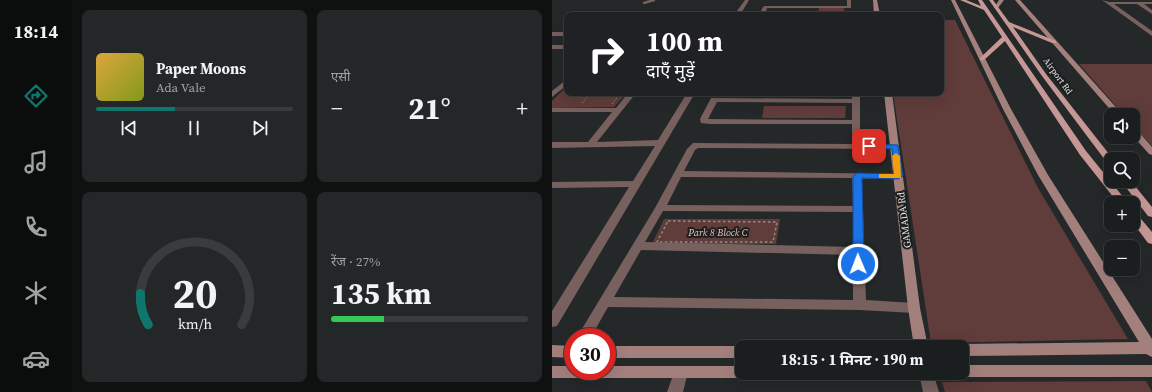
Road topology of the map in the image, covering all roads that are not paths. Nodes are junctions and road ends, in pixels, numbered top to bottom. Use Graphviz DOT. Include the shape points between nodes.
graph roads {
  1 [pos="654,0"];
  2 [pos="747,0"];
  3 [pos="769,0"];
  4 [pos="849,0"];
  5 [pos="875,0"];
  6 [pos="953,0"];
  7 [pos="962,0"];
  8 [pos="980,0"];
  9 [pos="991,0"];
  10 [pos="1002,0"];
  11 [pos="1017,0"];
  12 [pos="644,2"];
  13 [pos="1106,2"];
  14 [pos="1138,3"];
  15 [pos="1152,3"];
  16 [pos="765,7"];
  17 [pos="849,7"];
  18 [pos="996,7"];
  19 [pos="988,10"];
  20 [pos="739,12"];
  21 [pos="763,12"];
  22 [pos="849,12"];
  23 [pos="877,12"];
  24 [pos="1152,12"];
  25 [pos="1007,23"];
  26 [pos="552,34"];
  27 [pos="564,34"];
  28 [pos="1152,34"];
  29 [pos="1006,37"];
  30 [pos="1054,42"];
  31 [pos="553,47"];
  32 [pos="564,47"];
  33 [pos="982,59"];
  34 [pos="564,84"];
  35 [pos="552,95"];
  36 [pos="630,96"];
  37 [pos="689,96"];
  38 [pos="888,96"];
  39 [pos="716,97"];
  40 [pos="856,97"];
  41 [pos="1113,108"];
  42 [pos="552,110"];
  43 [pos="619,110"];
  44 [pos="856,122"];
  45 [pos="1140,139"];
  46 [pos="660,143"];
  47 [pos="591,144"];
  48 [pos="552,145"];
  49 [pos="856,146"];
  50 [pos="895,147"];
  51 [pos="1152,152"];
  52 [pos="1104,153"];
  53 [pos="679,174"];
  54 [pos="857,176"];
  55 [pos="898,176"];
  56 [pos="635,184"];
  57 [pos="553,187"];
  58 [pos="1132,188"];
  59 [pos="1117,196"];
  60 [pos="660,208"];
  61 [pos="858,209"];
  62 [pos="1152,214"];
  63 [pos="1140,225"];
  64 [pos="1152,240"];
  65 [pos="637,246"];
  66 [pos="858,251"];
  67 [pos="604,302"];
  68 [pos="860,305"];
  69 [pos="914,308"];
  70 [pos="554,317"];
  71 [pos="589,328"];
  72 [pos="920,340"];
  73 [pos="969,350"];
  74 [pos="1151,350"];
  75 [pos="552,351"];
  76 [pos="564,352"];
  77 [pos="616,352"];
  78 [pos="735,352"];
  79 [pos="969,371"];
  80 [pos="1152,371"];
  81 [pos="552,372"];
  82 [pos="681,372"];
  83 [pos="735,372"];
  84 [pos="928,380"];
  85 [pos="675,392"];
  86 [pos="931,392"];
  1 -- 12 [label="lane"];
  2 -- 20 [label="street"];
  3 -- 16 [label="street"];
  4 -- 17 [label="street"];
  5 -- 23 [label="street"];
  6 -- 33 [label="street"];
  7 -- 19 [label="main road"];
  8 -- 19 [label="main road"];
  9 -- 18 [label="main road, Airport Rd"];
  10 -- 18 [label="street"];
  11 -- 30 [label="street"];
  13 -- 14 [label="street"];
  13 -- 28 [label="street"];
  14 -- 15 [label="street"];
  14 -- 24 [label="street"];
  16 -- 17 [label="street"];
  16 -- 21 [label="street"];
  17 -- 22 [label="street"];
  18 -- 25 [label="main road, Airport Rd"];
  19 -- 29 [label="main road"];
  25 -- 30 [label="main road"];
  25 -- 52 [label="main road, Airport Rd"];
  26 -- 27 [label="street"];
  29 -- 33 [label="main road"];
  29 -- 59 [label="main road" via="1083,153"];
  30 -- 41 [label="street"];
  31 -- 32 [label="street"];
  33 -- 74 [label="street" via="1043,176"];
  34 -- 35 [label="street"];
  36 -- 43 [label="street"];
  37 -- 46 [label="street"];
  38 -- 50 [label="street, GAMADA Rd"];
  39 -- 40 [label="street"];
  39 -- 44 [label="street" via="704,119 706,122"];
  40 -- 44 [label="street"];
  42 -- 43 [label="street"];
  43 -- 47 [label="street"];
  44 -- 49 [label="street"];
  45 -- 51 [label="street"];
  46 -- 47 [label="street"];
  46 -- 56 [label="street"];
  47 -- 48 [label="street"];
  49 -- 50 [label="street"];
  49 -- 53 [label="street" via="700,144 691,149"];
  50 -- 55 [label="street, GAMADA Rd"];
  53 -- 54 [label="street"];
  53 -- 60 [label="street"];
  54 -- 55 [label="street"];
  54 -- 61 [label="street"];
  55 -- 69 [label="street, GAMADA Rd"];
  56 -- 57 [label="street"];
  56 -- 70 [label="street"];
  58 -- 62 [label="main road"];
  60 -- 61 [label="street"];
  60 -- 65 [label="street"];
  61 -- 66 [label="street"];
  63 -- 64 [label="main road"];
  65 -- 66 [label="street"];
  65 -- 67 [label="street"];
  66 -- 68 [label="street"];
  67 -- 68 [label="street"];
  67 -- 71 [label="street"];
  68 -- 69 [label="street"];
  69 -- 72 [label="street, GAMADA Rd"];
  73 -- 74 [label="street"];
  75 -- 76 [label="street"];
  77 -- 78 [label="street"];
  79 -- 80 [label="street"];
  81 -- 82 [label="street"];
  82 -- 83 [label="street"];
  82 -- 85 [label="street"];
  84 -- 86 [label="street"];
}
